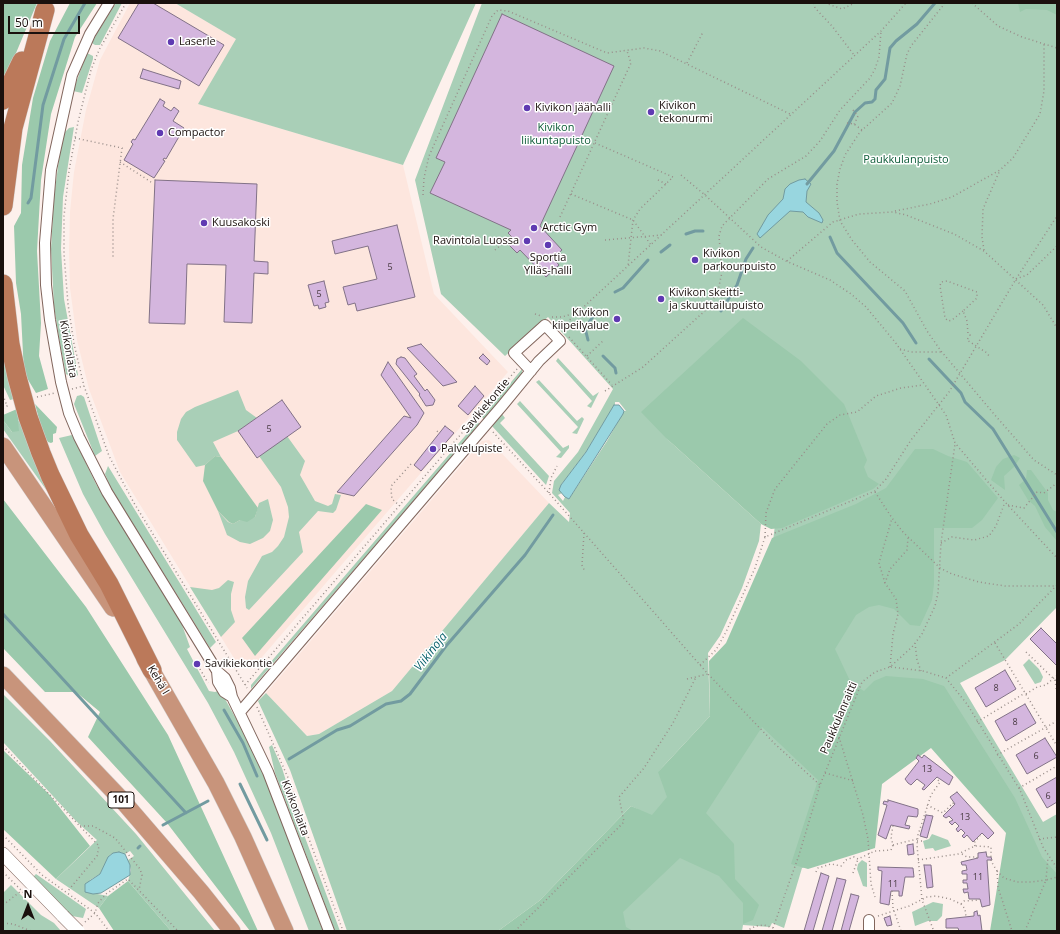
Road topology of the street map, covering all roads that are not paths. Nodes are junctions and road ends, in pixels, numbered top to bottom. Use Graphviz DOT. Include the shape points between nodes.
graph roads {
  1 [pos="109,3"];
  2 [pos="47,7"];
  3 [pos="3,100"];
  4 [pos="3,206"];
  5 [pos="3,284"];
  6 [pos="531,371"];
  7 [pos="3,446"];
  8 [pos="152,670"];
  9 [pos="3,676"];
  10 [pos="240,712"];
  11 [pos="3,854"];
  12 [pos="873,918"];
  13 [pos="78,931"];
  14 [pos="232,931"];
  15 [pos="285,931"];
  16 [pos="329,931"];
  17 [pos="869,931"];
  1 -- 10 [label="street, Kivikonlaita" via="90,34 72,75 51,170 45,243 46,284 54,347 69,413 93,467 217,671 225,678"];
  2 -- 3 [label="highway"];
  2 -- 4 [label="highway" via="14,128"];
  5 -- 8 [label="highway" via="10,344 17,377 41,453 79,535 108,584"];
  6 -- 6 [label="street, Savikiekontie" via="560,341 545,325 514,353"];
  6 -- 10 [label="street, Savikiekontie"];
  7 -- 8 [label="highway, Kehä I" via="101,589"];
  8 -- 15 [label="highway, Kehä I" via="226,803"];
  9 -- 14 [label="highway, 101" via="120,799"];
  10 -- 16 [label="street, Kivikonlaita" via="268,772"];
  11 -- 13 [label="street, bridge"];
  12 -- 17 [label="street"];
}
